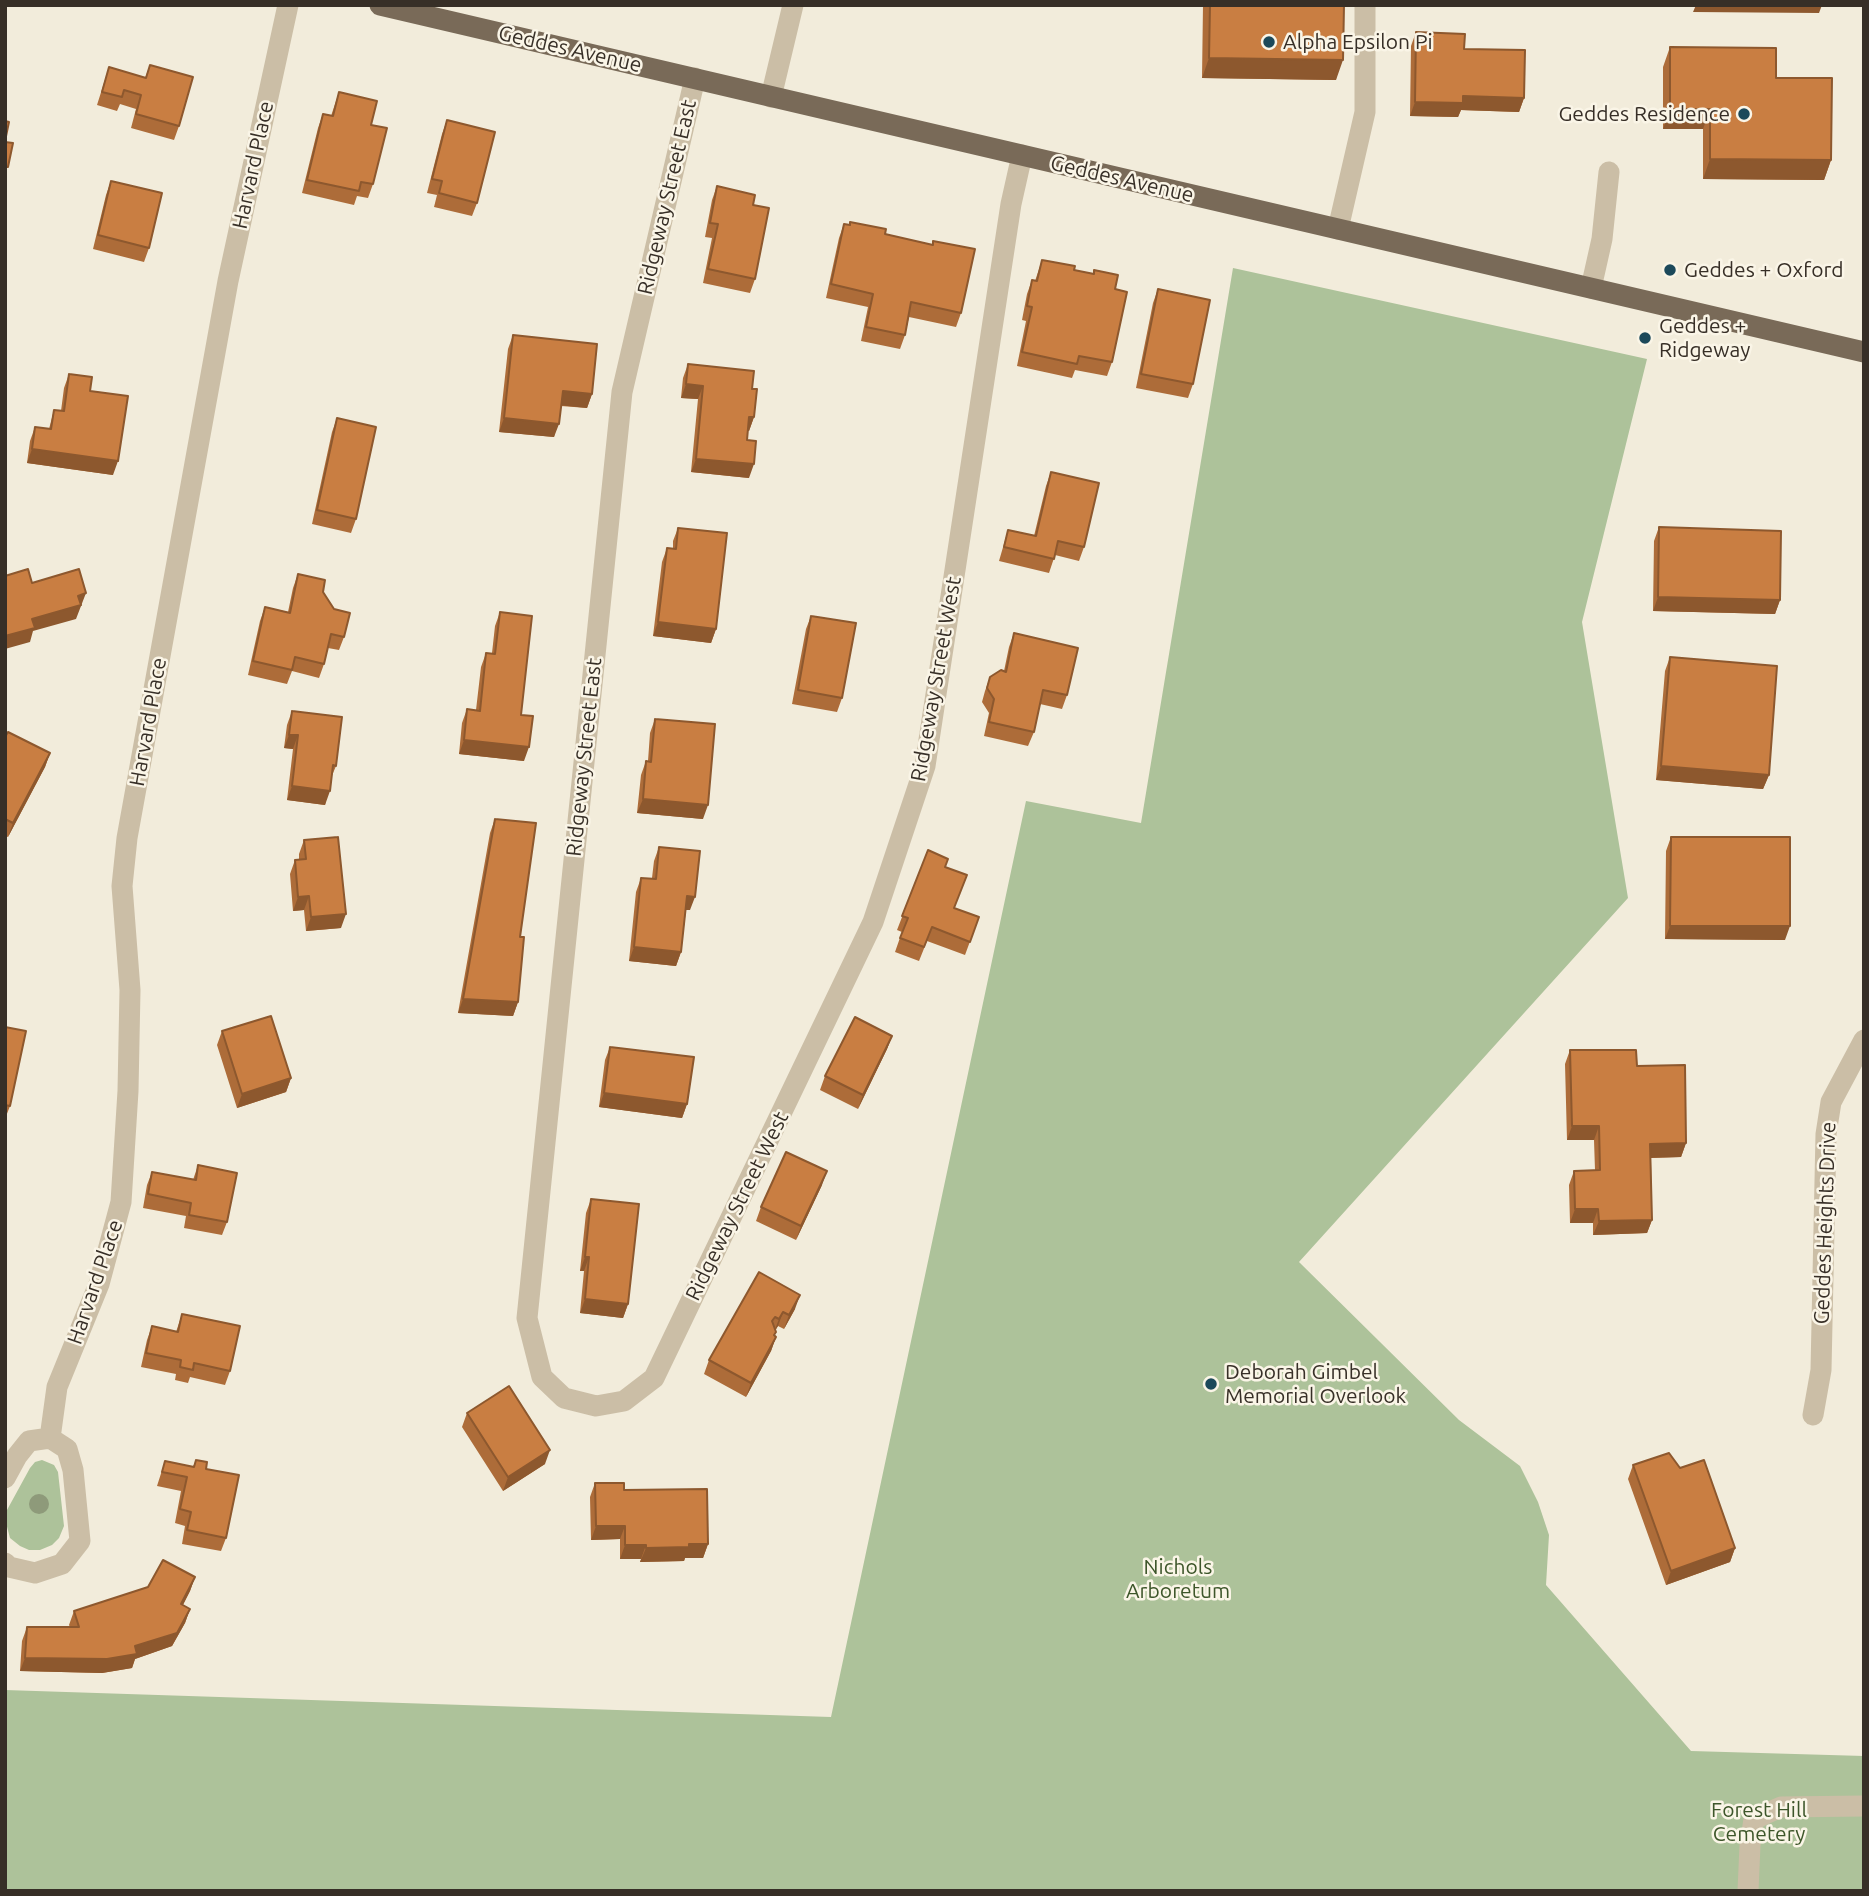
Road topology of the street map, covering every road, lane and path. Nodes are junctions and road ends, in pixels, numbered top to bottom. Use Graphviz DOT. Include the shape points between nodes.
graph roads {
  1 [pos="288,5"];
  2 [pos="380,5"];
  3 [pos="793,5"];
  4 [pos="1365,5"];
  5 [pos="695,78"];
  6 [pos="771,97"];
  7 [pos="1022,155"];
  8 [pos="1609,172"];
  9 [pos="1338,229"];
  10 [pos="1591,288"];
  11 [pos="1864,352"];
  12 [pos="1864,1040"];
  13 [pos="596,1406"];
  14 [pos="1813,1415"];
  15 [pos="50,1438"];
  16 [pos="5,1478"];
  17 [pos="5,1563"];
  18 [pos="1864,1806"];
  19 [pos="1748,1891"];
  1 -- 15 [label="street, Harvard Place" via="228,281 127,838 122,886 130,990 121,1202 99,1284 57,1387"];
  2 -- 5 [label="main road, Geddes Avenue"];
  3 -- 6 [label="street"];
  4 -- 9 [label="street" via="1365,112"];
  5 -- 6 [label="main road, Geddes Avenue"];
  5 -- 13 [label="street, Ridgeway Street East" via="622,392 527,1318 542,1377 565,1398"];
  6 -- 7 [label="main road, Geddes Avenue"];
  7 -- 9 [label="main road, Geddes Avenue"];
  7 -- 13 [label="street, Ridgeway Street West" via="925,766 873,922 654,1378 624,1401"];
  8 -- 10 [label="street"];
  9 -- 10 [label="main road, Geddes Avenue"];
  10 -- 11 [label="main road, Geddes Avenue"];
  12 -- 14 [label="street, Geddes Heights Drive" via="1831,1102 1826,1134 1821,1370"];
  15 -- 16 [label="street" via="29,1441"];
  15 -- 17 [label="street" via="67,1449 80,1541 62,1564 36,1573"];
  18 -- 19 [label="street" via="1781,1807 1754,1819"];
}
